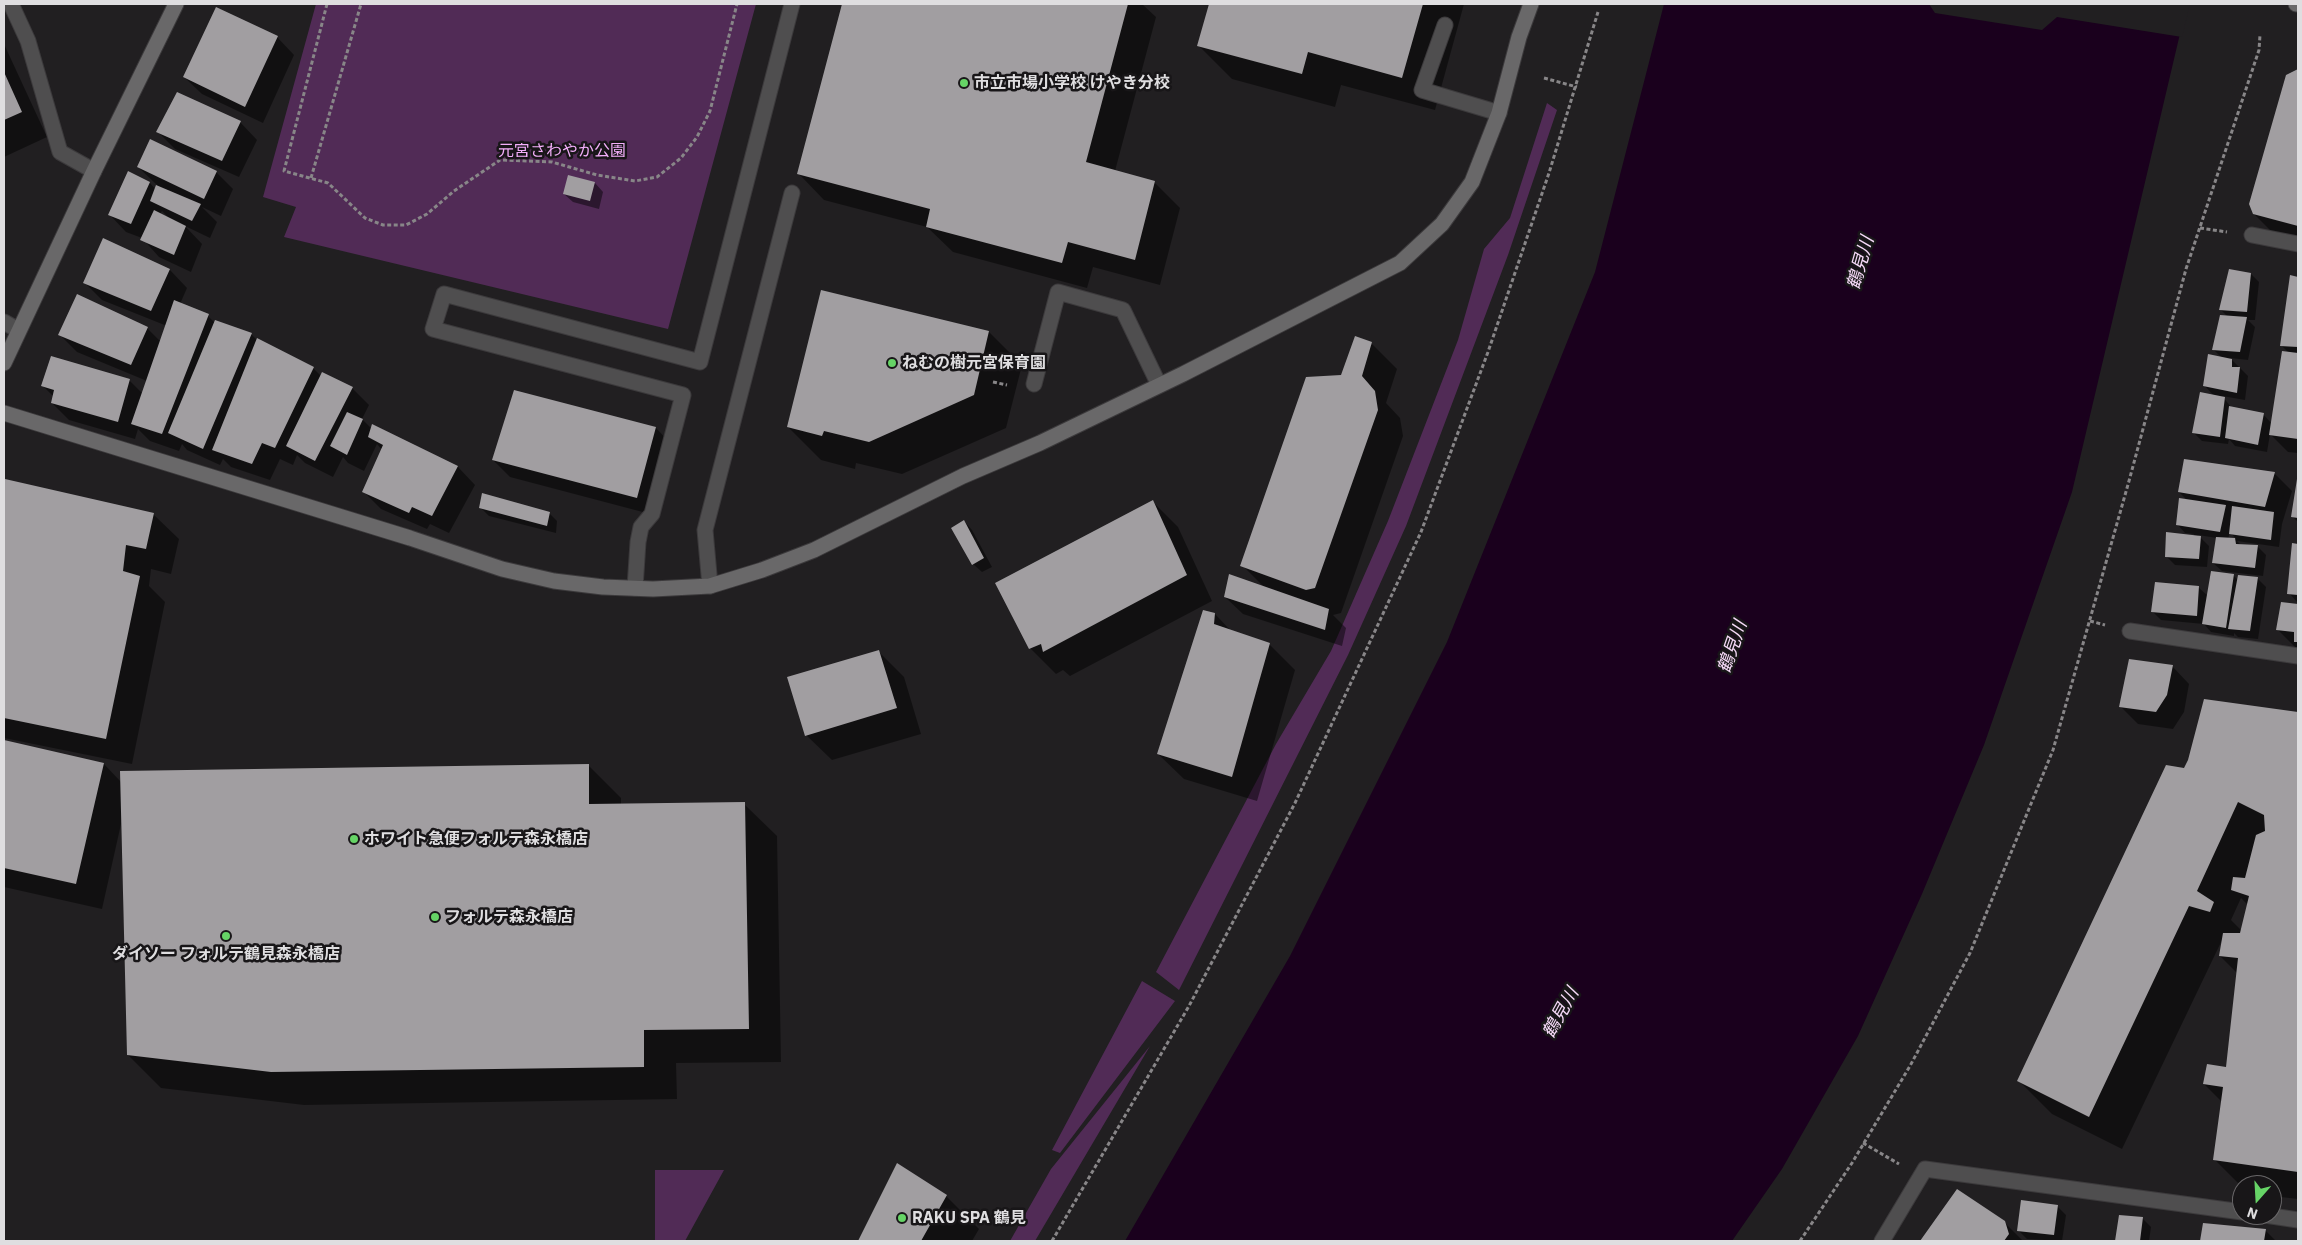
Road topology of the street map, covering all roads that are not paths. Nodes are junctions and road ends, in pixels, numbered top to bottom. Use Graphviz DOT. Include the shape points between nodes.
graph roads {
  1 [pos="11,4"];
  2 [pos="176,4"];
  3 [pos="792,4"];
  4 [pos="1531,4"];
  5 [pos="1445,26"];
  6 [pos="1499,113"];
  7 [pos="94,171"];
  8 [pos="792,193"];
  9 [pos="2252,235"];
  10 [pos="2298,244"];
  11 [pos="4,322"];
  12 [pos="18,330"];
  13 [pos="4,363"];
  14 [pos="1034,384"];
  15 [pos="1159,385"];
  16 [pos="4,413"];
  17 [pos="710,586"];
  18 [pos="635,588"];
  19 [pos="2130,631"];
  20 [pos="2298,656"];
  21 [pos="2232,1211"];
  22 [pos="2282,1218"];
  23 [pos="2298,1220"];
  24 [pos="1882,1241"];
  1 -- 7 [label="street" via="28,41 60,152"];
  2 -- 7 [label="street"];
  3 -- 18 [label="street" via="700,362 444,294 434,329 683,395 652,514 640,534"];
  4 -- 6 [label="street"];
  5 -- 6 [label="street" via="1422,90"];
  6 -- 15 [label="street" via="1472,182 1442,224 1400,263"];
  7 -- 12 [label="street"];
  8 -- 17 [label="street" via="705,530"];
  9 -- 10 [label="street"];
  11 -- 12 [label="street"];
  12 -- 13 [label="street"];
  14 -- 15 [label="street" via="1058,292 1123,310"];
  15 -- 17 [label="street" via="814,550"];
  16 -- 18 [label="street" via="502,569 554,581"];
  17 -- 18 [label="street"];
  19 -- 20 [label="street"];
  21 -- 24 [label="street" via="1925,1168"];
  22 -- 23 [label="street"];
}
